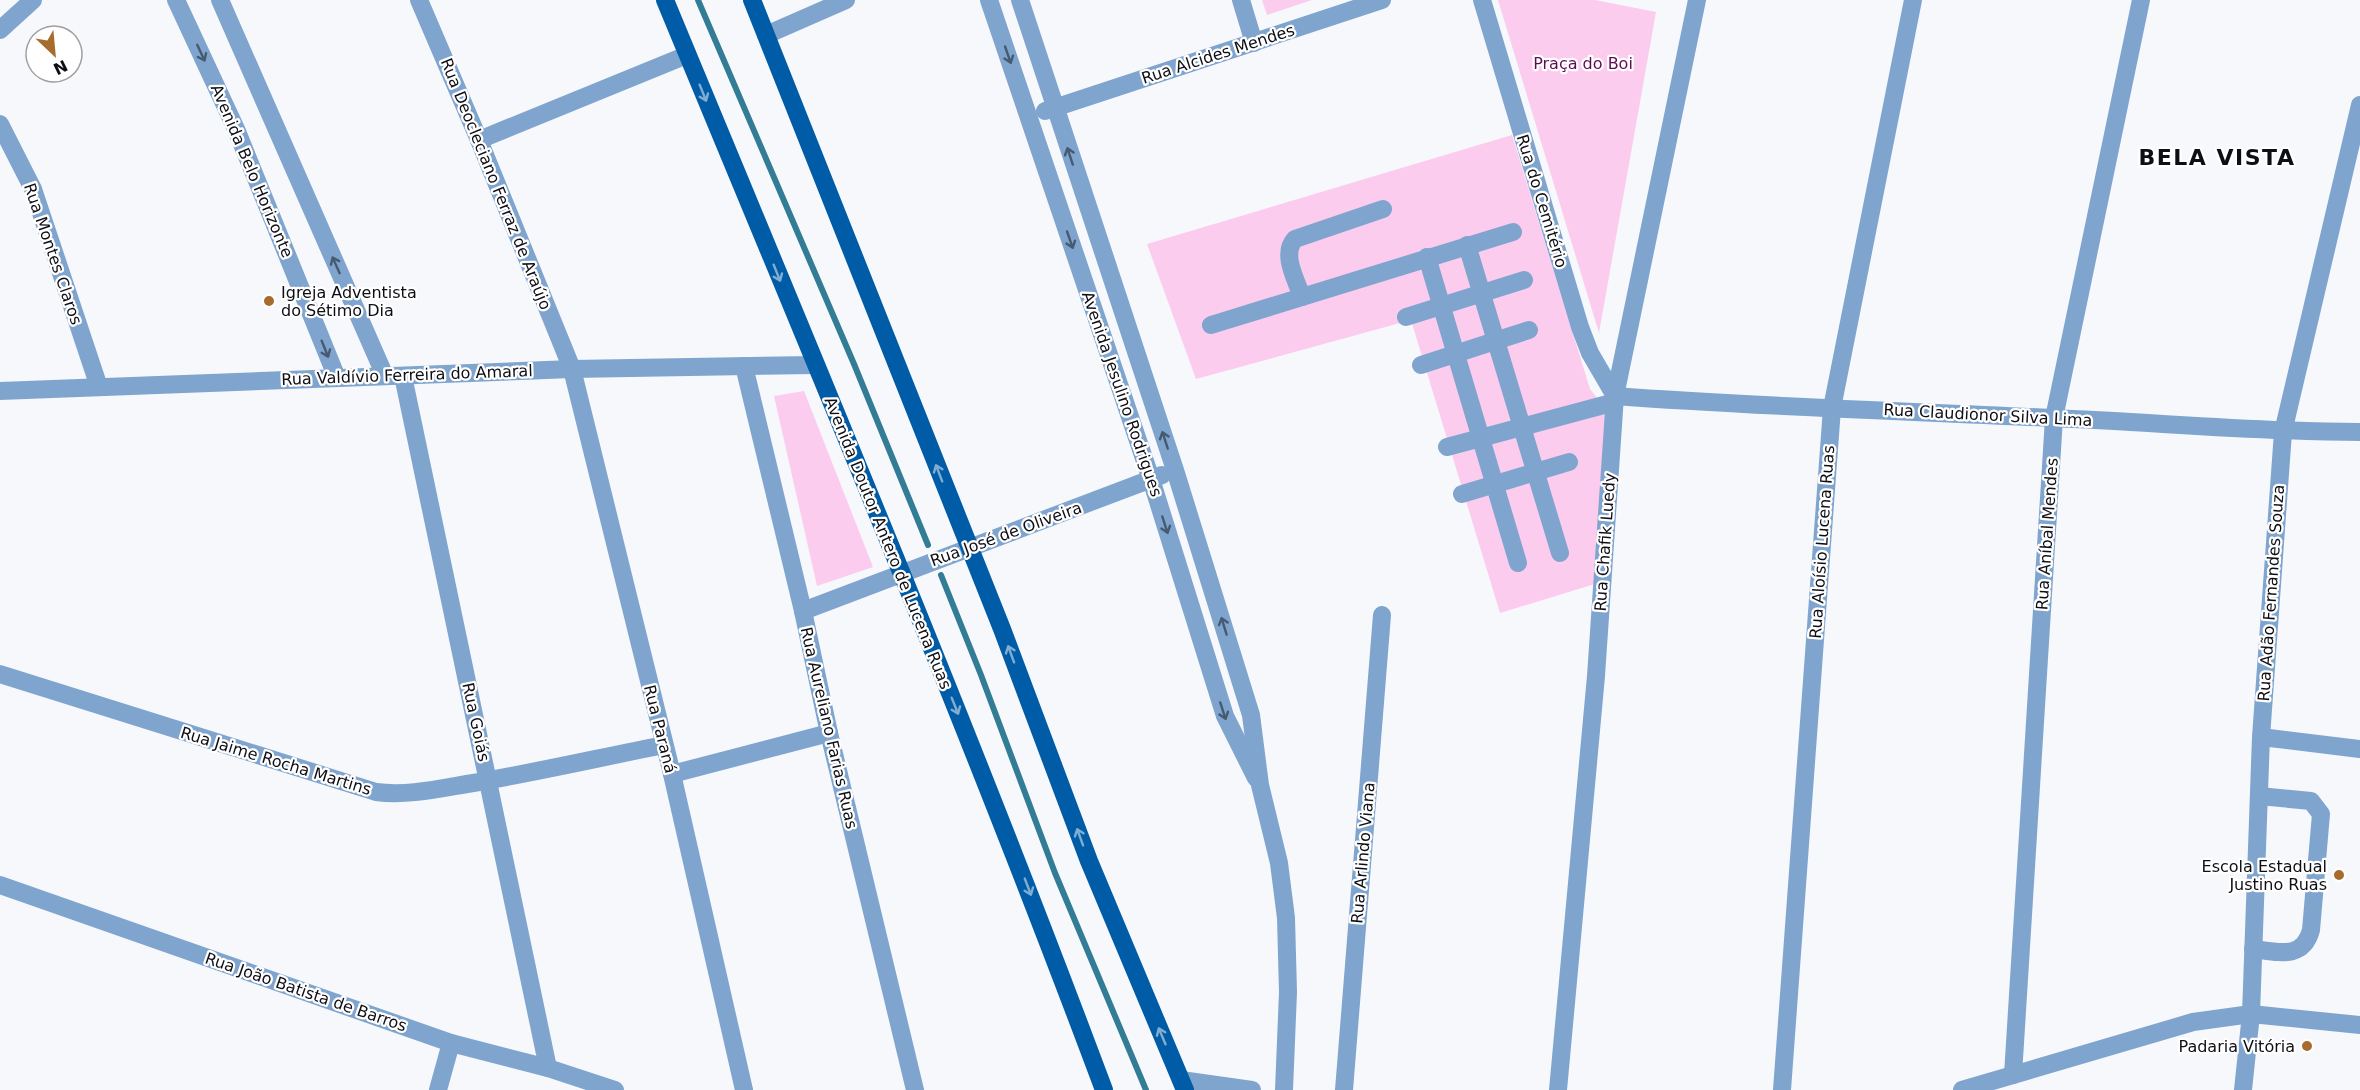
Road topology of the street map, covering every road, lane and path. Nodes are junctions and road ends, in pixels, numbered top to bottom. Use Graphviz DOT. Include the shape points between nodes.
graph roads {
  1 [pos="33,0"];
  2 [pos="176,0"];
  3 [pos="220,0"];
  4 [pos="419,0"];
  5 [pos="665,0"];
  6 [pos="752,0"];
  7 [pos="846,0"];
  8 [pos="988,0"];
  9 [pos="1020,0"];
  10 [pos="1241,0"];
  11 [pos="1382,0"];
  12 [pos="1482,0"];
  13 [pos="1697,0"];
  14 [pos="1913,0"];
  15 [pos="2141,0"];
  16 [pos="0,30"];
  17 [pos="766,35"];
  18 [pos="1254,43"];
  19 [pos="687,55"];
  20 [pos="2360,105"];
  21 [pos="1054,108"];
  22 [pos="1029,117"];
  23 [pos="0,124"];
  24 [pos="479,140"];
  25 [pos="1383,209"];
  26 [pos="1513,232"];
  27 [pos="1467,245"];
  28 [pos="1427,257"];
  29 [pos="1524,280"];
  30 [pos="1482,294"];
  31 [pos="1302,297"];
  32 [pos="1442,307"];
  33 [pos="1406,317"];
  34 [pos="1211,325"];
  35 [pos="1529,330"];
  36 [pos="1496,341"];
  37 [pos="1456,354"];
  38 [pos="814,365"];
  39 [pos="1421,365"];
  40 [pos="744,366"];
  41 [pos="572,369"];
  42 [pos="394,376"];
  43 [pos="337,378"];
  44 [pos="99,387"];
  45 [pos="0,391"];
  46 [pos="1615,399"];
  47 [pos="1832,408"];
  48 [pos="2054,418"];
  49 [pos="1522,427"];
  50 [pos="2283,432"];
  51 [pos="2360,432"];
  52 [pos="1481,438"];
  53 [pos="1447,447"];
  54 [pos="1569,462"];
  55 [pos="1175,470"];
  56 [pos="1536,472"];
  57 [pos="1151,479"];
  58 [pos="1495,484"];
  59 [pos="1462,494"];
  60 [pos="969,547"];
  61 [pos="1560,553"];
  62 [pos="1518,562"];
  63 [pos="901,572"];
  64 [pos="803,611"];
  65 [pos="1382,615"];
  66 [pos="0,674"];
  67 [pos="829,733"];
  68 [pos="2261,737"];
  69 [pos="664,745"];
  70 [pos="2360,749"];
  71 [pos="672,774"];
  72 [pos="489,780"];
  73 [pos="1260,785"];
  74 [pos="2259,796"];
  75 [pos="0,885"];
  76 [pos="2253,950"];
  77 [pos="2251,1014"];
  78 [pos="2360,1025"];
  79 [pos="451,1043"];
  80 [pos="548,1068"];
  81 [pos="2013,1075"];
  82 [pos="1183,1085"];
  83 [pos="438,1090"];
  84 [pos="615,1090"];
  85 [pos="744,1090"];
  86 [pos="915,1090"];
  87 [pos="1104,1090"];
  88 [pos="1252,1090"];
  89 [pos="1284,1090"];
  90 [pos="1344,1090"];
  91 [pos="1558,1090"];
  92 [pos="1782,1090"];
  93 [pos="1962,1090"];
  94 [pos="2244,1090"];
  1 -- 16 [label="street"];
  2 -- 43 [label="street, Avenida Belo Horizonte, one-way" via="236,129"];
  42 -- 3 [label="street, one-way"];
  4 -- 24 [label="street, Rua Deocleciano Ferraz de Araújo"];
  5 -- 19 [label="main road, Avenida Doutor Antero de Lucena Ruas"];
  6 -- 17 [label="main road"];
  7 -- 17 [label="street"];
  8 -- 22 [label="street, Avenida Jesulino Rodrigues, one-way"];
  9 -- 21 [label="street, Avenida Jesulino Rodrigues"];
  10 -- 18 [label="street"];
  11 -- 18 [label="street, Rua Alcides Mendes"];
  12 -- 46 [label="street, Rua do Cemitério" via="1580,327"];
  13 -- 46 [label="street, Rua Chafik Luedy"];
  14 -- 47 [label="street, Rua Aloísio Lucena Ruas"];
  15 -- 48 [label="street, Rua Aníbal Mendes"];
  60 -- 17 [label="main road, one-way"];
  18 -- 21 [label="street, Rua Alcides Mendes"];
  19 -- 24 [label="street"];
  19 -- 38 [label="main road, Avenida Doutor Antero de Lucena Ruas, one-way"];
  20 -- 50 [label="street, Rua Adão Fernandes Souza"];
  21 -- 22 [label="street, Rua Alcides Mendes"];
  55 -- 21 [label="street, Avenida Jesulino Rodrigues, one-way"];
  22 -- 57 [label="street, Avenida Jesulino Rodrigues, one-way"];
  23 -- 44 [label="street, Rua Montes Claros" via="33,189"];
  24 -- 41 [label="street, Rua Deocleciano Ferraz de Araújo"];
  25 -- 31 [label="street" via="1295,239 1288,254"];
  26 -- 27 [label="street"];
  27 -- 28 [label="street"];
  27 -- 30 [label="street"];
  28 -- 31 [label="street"];
  28 -- 32 [label="street"];
  29 -- 30 [label="street"];
  30 -- 32 [label="street"];
  30 -- 36 [label="street"];
  31 -- 34 [label="street"];
  32 -- 33 [label="street"];
  32 -- 37 [label="street"];
  35 -- 36 [label="street"];
  36 -- 37 [label="street"];
  36 -- 49 [label="street"];
  37 -- 39 [label="street"];
  37 -- 52 [label="street"];
  38 -- 40 [label="street, Rua Valdívio Ferreira do Amaral"];
  38 -- 63 [label="main road, Avenida Doutor Antero de Lucena Ruas"];
  40 -- 41 [label="street, Rua Valdívio Ferreira do Amaral"];
  40 -- 64 [label="street, Rua Aureliano Farias Ruas"];
  41 -- 42 [label="street, Rua Valdívio Ferreira do Amaral"];
  41 -- 69 [label="street, Rua Paraná"];
  42 -- 43 [label="street, Rua Valdívio Ferreira do Amaral"];
  42 -- 72 [label="street, Rua Goiás"];
  43 -- 44 [label="street, Rua Valdívio Ferreira do Amaral"];
  44 -- 45 [label="street, Rua Valdívio Ferreira do Amaral"];
  46 -- 47 [label="street, Rua Claudionor Silva Lima"];
  46 -- 49 [label="street, Rua Claudionor Silva Lima"];
  46 -- 91 [label="street, Rua Chafik Luedy" via="1596,676"];
  47 -- 48 [label="street, Rua Claudionor Silva Lima"];
  47 -- 92 [label="street, Rua Aloísio Lucena Ruas"];
  48 -- 50 [label="street, Rua Claudionor Silva Lima"];
  48 -- 81 [label="street, Rua Aníbal Mendes"];
  49 -- 52 [label="street, Rua Claudionor Silva Lima"];
  49 -- 56 [label="street"];
  50 -- 51 [label="street, Rua Claudionor Silva Lima"];
  50 -- 68 [label="street, Rua Adão Fernandes Souza"];
  52 -- 53 [label="street, Rua Claudionor Silva Lima"];
  52 -- 58 [label="street"];
  54 -- 56 [label="street"];
  55 -- 57 [label="street, Rua José de Oliveira"];
  73 -- 55 [label="street, Avenida Jesulino Rodrigues, one-way" via="1251,715"];
  56 -- 58 [label="street"];
  56 -- 61 [label="street"];
  57 -- 60 [label="street, Rua José de Oliveira"];
  57 -- 73 [label="street, Avenida Jesulino Rodrigues, one-way" via="1225,716"];
  58 -- 59 [label="street"];
  58 -- 62 [label="street"];
  60 -- 63 [label="street, Rua José de Oliveira"];
  82 -- 60 [label="main road, one-way" via="1089,861"];
  63 -- 64 [label="street, Rua José de Oliveira"];
  63 -- 87 [label="main road, Avenida Doutor Antero de Lucena Ruas, one-way" via="1029,890"];
  64 -- 67 [label="street, Rua Aureliano Farias Ruas"];
  65 -- 90 [label="street, Rua Arlindo Viana"];
  66 -- 72 [label="street, Rua Jaime Rocha Martins" via="376,792 407,794"];
  67 -- 71 [label="street"];
  67 -- 86 [label="street, Rua Aureliano Farias Ruas"];
  68 -- 70 [label="street"];
  68 -- 74 [label="street, Rua Adão Fernandes Souza"];
  69 -- 71 [label="street, Rua Paraná"];
  69 -- 72 [label="street, Rua Jaime Rocha Martins"];
  71 -- 85 [label="street, Rua Paraná"];
  72 -- 80 [label="street, Rua Goiás"];
  73 -- 89 [label="street, Avenida Jesulino Rodrigues" via="1279,863 1286,918"];
  74 -- 76 [label="street, Rua Adão Fernandes Souza"];
  74 -- 76 [label="street" via="2311,801 2321,814 2309,939 2292,952"];
  75 -- 79 [label="street, Rua João Batista de Barros"];
  76 -- 77 [label="street, Rua Adão Fernandes Souza"];
  77 -- 78 [label="street"];
  77 -- 81 [label="street" via="2193,1022"];
  77 -- 94 [label="street, Rua Adão Fernandes Souza"];
  79 -- 80 [label="street, Rua João Batista de Barros"];
  79 -- 83 [label="street"];
  80 -- 84 [label="street, Rua João Batista de Barros"];
  81 -- 93 [label="street"];
  82 -- 88 [label="street"];
}
